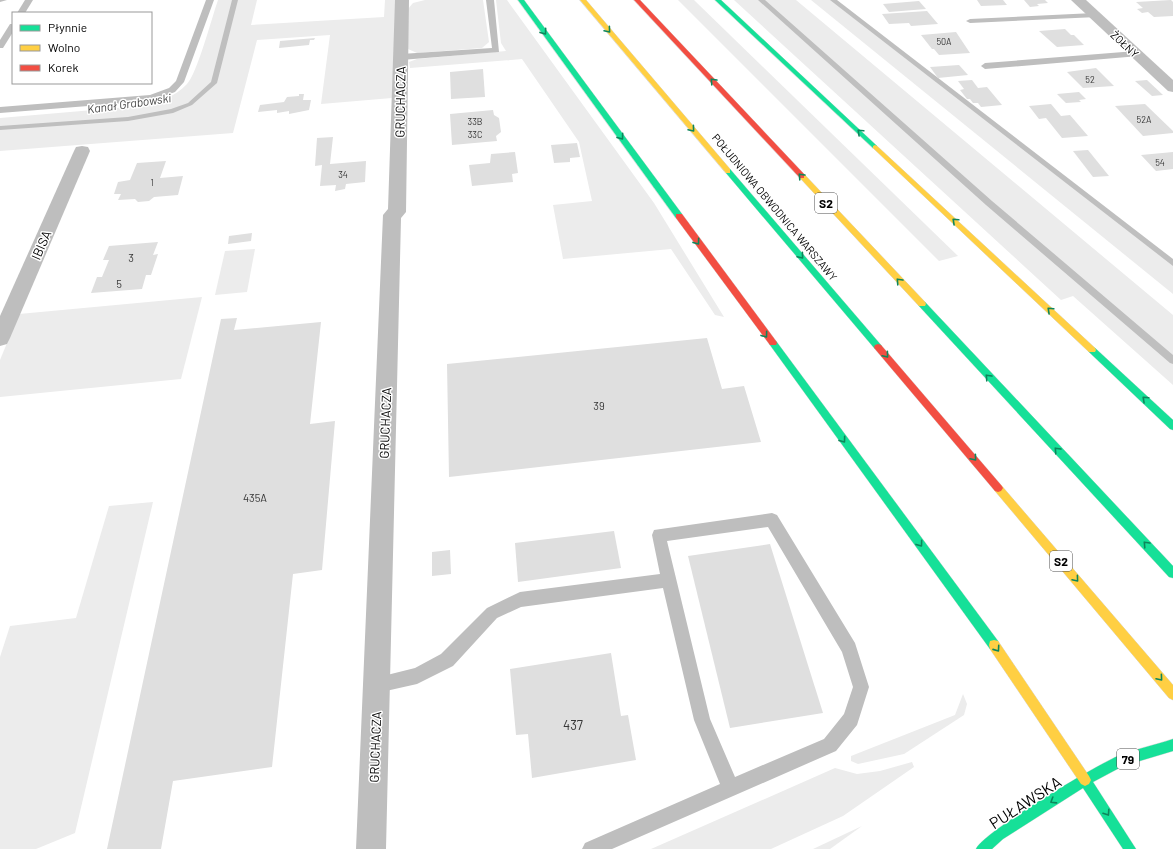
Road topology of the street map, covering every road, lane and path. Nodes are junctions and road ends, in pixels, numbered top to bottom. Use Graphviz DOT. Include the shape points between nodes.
graph roads {
  1 [pos="0,0"];
  2 [pos="3,0"];
  3 [pos="30,0"];
  4 [pos="210,0"];
  5 [pos="402,0"];
  6 [pos="490,0"];
  7 [pos="521,0"];
  8 [pos="583,0"];
  9 [pos="637,0"];
  10 [pos="718,0"];
  11 [pos="1078,0"];
  12 [pos="22,12"];
  13 [pos="1094,15"];
  14 [pos="970,21"];
  15 [pos="12,28"];
  16 [pos="0,46"];
  17 [pos="1136,54"];
  18 [pos="401,57"];
  19 [pos="985,66"];
  20 [pos="1173,88"];
  21 [pos="0,110"];
  22 [pos="82,151"];
  23 [pos="0,338"];
  24 [pos="1173,426"];
  25 [pos="1173,573"];
  26 [pos="669,580"];
  27 [pos="377,685"];
  28 [pos="1173,694"];
  29 [pos="1173,745"];
  30 [pos="1085,780"];
  31 [pos="731,788"];
  32 [pos="371,849"];
  33 [pos="591,849"];
  34 [pos="982,849"];
  35 [pos="1130,849"];
  1 -- 2 [label="lane"];
  3 -- 12 [label="lane"];
  4 -- 21 [label="lane" via="180,82 172,90 151,98"];
  5 -- 18 [label="street, GRUCHACZA"];
  6 -- 18 [label="lane" via="496,50"];
  7 -- 30 [label="main road, one-way" via="995,646"];
  8 -- 28 [label="main road, POŁUDNIOWA OBWODNICA WARSZAWY / S2, one-way"];
  25 -- 9 [label="main road, S2, one-way"];
  24 -- 10 [label="main road, one-way"];
  11 -- 13 [label="street, ŻOŁNY"];
  13 -- 14 [label="lane"];
  13 -- 17 [label="street, ŻOŁNY"];
  15 -- 16 [label="lane"];
  17 -- 19 [label="lane"];
  17 -- 20 [label="street, ŻOŁNY"];
  18 -- 27 [label="street, GRUCHACZA" via="397,212 392,215"];
  22 -- 23 [label="street, IBISA"];
  26 -- 27 [label="lane" via="520,600 492,613 447,660 417,676"];
  26 -- 31 [label="lane" via="702,720"];
  26 -- 31 [label="lane" via="659,535 772,520 849,650 861,687 851,719 830,745"];
  27 -- 32 [label="street, GRUCHACZA"];
  29 -- 30 [label="main road, 79" via="1121,761"];
  30 -- 34 [label="main road, PUŁAWSKA, one-way" via="999,835"];
  30 -- 35 [label="main road, one-way"];
  31 -- 33 [label="lane"];
}
